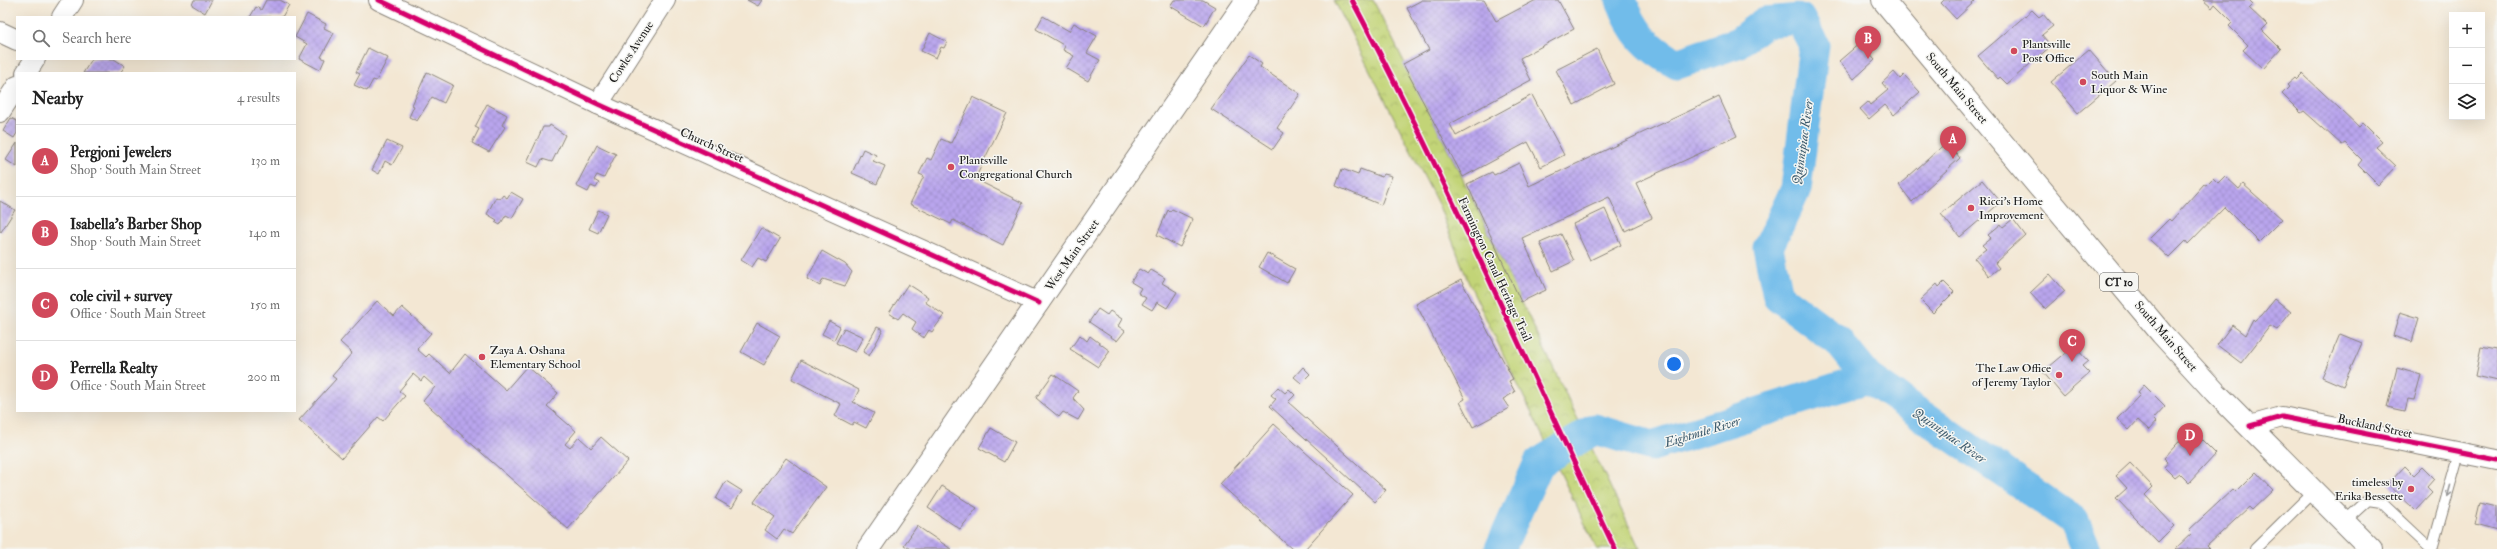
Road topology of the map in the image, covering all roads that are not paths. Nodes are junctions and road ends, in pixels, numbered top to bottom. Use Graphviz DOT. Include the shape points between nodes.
graph roads {
  1 [pos="73,0"];
  2 [pos="379,0"];
  3 [pos="665,0"];
  4 [pos="1247,0"];
  5 [pos="1883,0"];
  6 [pos="63,16"];
  7 [pos="0,32"];
  8 [pos="16,40"];
  9 [pos="34,60"];
  10 [pos="27,72"];
  11 [pos="16,88"];
  12 [pos="598,104"];
  13 [pos="0,112"];
  14 [pos="1039,303"];
  15 [pos="2250,426"];
  16 [pos="2459,453"];
  17 [pos="2497,460"];
  18 [pos="2314,491"];
  19 [pos="2344,521"];
  20 [pos="868,549"];
  21 [pos="2255,549"];
  22 [pos="2371,549"];
  23 [pos="2432,549"];
  1 -- 6 [label="street"];
  2 -- 12 [label="street, Church Street"];
  3 -- 12 [label="street, Cowles Avenue"];
  4 -- 14 [label="main road, West Main Street"];
  5 -- 15 [label="main road, South Main Street / CT 10" via="2162,334"];
  7 -- 8 [label="street"];
  9 -- 10 [label="street"];
  11 -- 13 [label="street"];
  12 -- 14 [label="street, Church Street"];
  14 -- 20 [label="main road, West Main Street"];
  15 -- 16 [label="street, Buckland Street" via="2282,417"];
  15 -- 18 [label="main road, South Main Street / CT 10"];
  16 -- 17 [label="street, Buckland Street"];
  16 -- 23 [label="lane, one-way"];
  18 -- 19 [label="main road, South Main Street / CT 10"];
  18 -- 21 [label="lane"];
  19 -- 22 [label="main road, South Main Street / CT 10"];
  19 -- 23 [label="lane" via="2368,500 2381,502"];
}
